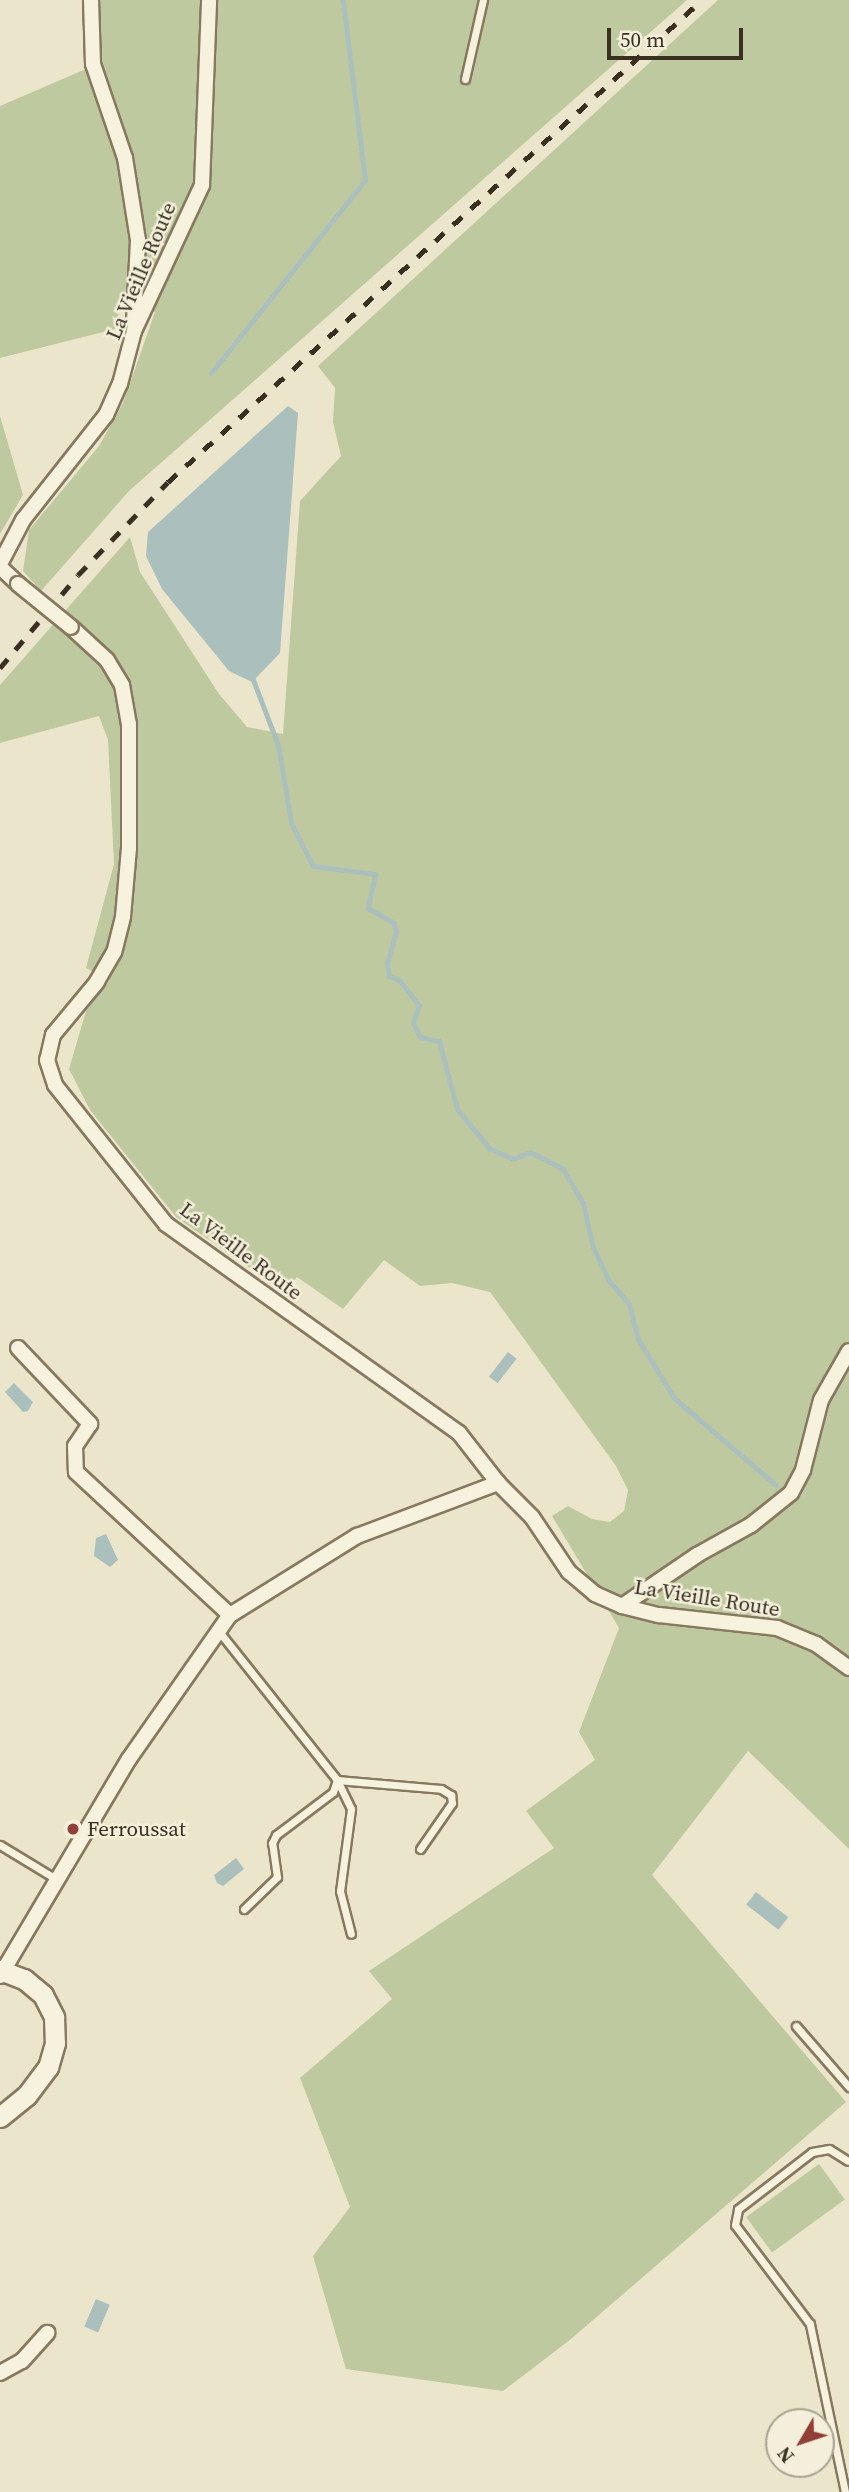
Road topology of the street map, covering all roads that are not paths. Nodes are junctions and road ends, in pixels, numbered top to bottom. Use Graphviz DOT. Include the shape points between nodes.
graph roads {
  1 [pos="91,0"];
  2 [pos="209,0"];
  3 [pos="483,0"];
  4 [pos="465,79"];
  5 [pos="134,331"];
  6 [pos="0,565"];
  7 [pos="18,1349"];
  8 [pos="849,1351"];
  9 [pos="498,1483"];
  10 [pos="622,1606"];
  11 [pos="230,1615"];
  12 [pos="217,1628"];
  13 [pos="849,1668"];
  14 [pos="337,1780"];
  15 [pos="0,1845"];
  16 [pos="419,1849"];
  17 [pos="56,1879"];
  18 [pos="244,1909"];
  19 [pos="351,1934"];
  20 [pos="1,1970"];
  21 [pos="796,2026"];
  22 [pos="849,2087"];
  23 [pos="0,2117"];
  24 [pos="848,2161"];
  25 [pos="47,2333"];
  26 [pos="0,2373"];
  27 [pos="845,2492"];
  1 -- 5 [label="street" via="93,64 125,158 138,240"];
  2 -- 5 [label="street, La Vieille Route" via="202,185"];
  3 -- 4 [label="lane"];
  5 -- 6 [label="street, La Vieille Route" via="106,415 23,520"];
  6 -- 9 [label="street, La Vieille Route, bridge" via="107,660 122,684 129,724 129,848 123,917 114,951 97,982 53,1035 47,1060 55,1085 166,1224 458,1433"];
  7 -- 11 [label="street" via="90,1424 75,1446 76,1472"];
  8 -- 10 [label="street" via="821,1400 803,1470 791,1493 751,1525 696,1555"];
  9 -- 10 [label="street, La Vieille Route" via="532,1517 569,1572 595,1594"];
  9 -- 11 [label="street" via="357,1536"];
  10 -- 13 [label="street, La Vieille Route" via="777,1628 816,1644"];
  11 -- 12 [label="street"];
  12 -- 14 [label="lane"];
  12 -- 17 [label="street"];
  14 -- 16 [label="lane" via="441,1789 451,1796 452,1803"];
  14 -- 18 [label="lane" via="333,1792 276,1835 272,1843 277,1877"];
  14 -- 19 [label="lane" via="351,1809 340,1891"];
  15 -- 17 [label="lane"];
  17 -- 20 [label="street"];
  20 -- 23 [label="main road" via="24,1979 43,1995 54,2017 55,2043 48,2067 27,2095"];
  21 -- 22 [label="lane"];
  24 -- 27 [label="lane" via="829,2149 812,2152 738,2209 735,2225 810,2324"];
  25 -- 26 [label="street" via="22,2361"];
}
